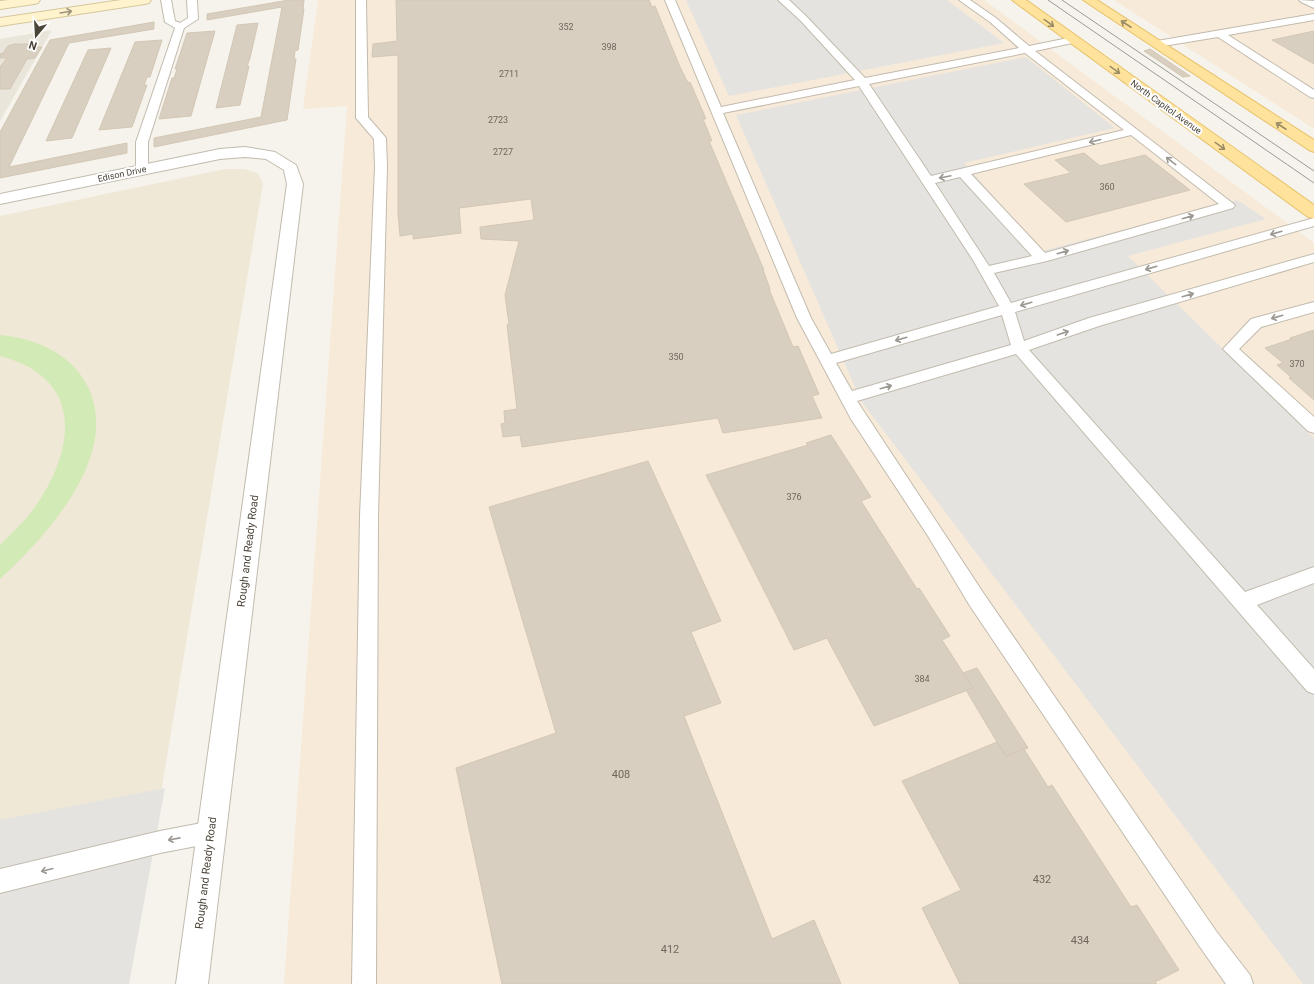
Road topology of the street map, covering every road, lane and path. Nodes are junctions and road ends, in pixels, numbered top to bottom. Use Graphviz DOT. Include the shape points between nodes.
graph roads {
  1 [pos="34,0"];
  2 [pos="144,0"];
  3 [pos="166,0"];
  4 [pos="192,0"];
  5 [pos="361,0"];
  6 [pos="670,0"];
  7 [pos="783,0"];
  8 [pos="964,0"];
  9 [pos="1018,0"];
  10 [pos="1089,0"];
  11 [pos="1304,0"];
  12 [pos="0,5"];
  13 [pos="1314,5"];
  14 [pos="1314,16"];
  15 [pos="0,22"];
  16 [pos="180,28"];
  17 [pos="1219,33"];
  18 [pos="1073,40"];
  19 [pos="1157,44"];
  20 [pos="1027,49"];
  21 [pos="862,82"];
  22 [pos="1314,95"];
  23 [pos="717,111"];
  24 [pos="1133,131"];
  25 [pos="1314,147"];
  26 [pos="245,152"];
  27 [pos="142,170"];
  28 [pos="963,174"];
  29 [pos="927,181"];
  30 [pos="0,199"];
  31 [pos="1314,212"];
  32 [pos="1314,222"];
  33 [pos="1042,258"];
  34 [pos="1314,258"];
  35 [pos="985,271"];
  36 [pos="1314,306"];
  37 [pos="1007,309"];
  38 [pos="1019,348"];
  39 [pos="827,360"];
  40 [pos="848,398"];
  41 [pos="1314,426"];
  42 [pos="1314,575"];
  43 [pos="1242,602"];
  44 [pos="1314,684"];
  45 [pos="212,832"];
  46 [pos="0,881"];
  47 [pos="192,984"];
  48 [pos="364,984"];
  49 [pos="1241,984"];
  1 -- 12 [label="main road"];
  15 -- 2 [label="main road, one-way"];
  3 -- 16 [label="lane" via="170,22"];
  4 -- 16 [label="lane" via="193,19"];
  5 -- 48 [label="lane" via="362,118 380,138 382,167 369,516"];
  6 -- 23 [label="lane"];
  7 -- 21 [label="lane"];
  8 -- 20 [label="lane" via="993,20"];
  9 -- 18 [label="main road, North Capitol Avenue, one-way"];
  19 -- 10 [label="main road, one-way"];
  11 -- 13 [label="lane"];
  14 -- 17 [label="lane"];
  16 -- 27 [label="lane" via="142,142"];
  17 -- 19 [label="lane"];
  17 -- 22 [label="lane"];
  18 -- 20 [label="lane"];
  18 -- 31 [label="main road, North Capitol Avenue, one-way"];
  25 -- 19 [label="main road, one-way"];
  20 -- 21 [label="lane"];
  20 -- 24 [label="lane"];
  21 -- 23 [label="lane"];
  21 -- 29 [label="lane"];
  23 -- 39 [label="lane" via="804,318"];
  24 -- 28 [label="lane, one-way"];
  33 -- 24 [label="lane, one-way" via="1229,205"];
  26 -- 27 [label="street, Edison Drive" via="220,154"];
  26 -- 45 [label="street, Rough and Ready Road" via="270,155 291,168 295,184"];
  27 -- 30 [label="street, Edison Drive"];
  28 -- 29 [label="lane, one-way"];
  28 -- 33 [label="lane"];
  29 -- 35 [label="lane"];
  32 -- 37 [label="lane, one-way"];
  33 -- 35 [label="lane"];
  38 -- 34 [label="lane, one-way" via="1094,322"];
  35 -- 37 [label="lane"];
  36 -- 41 [label="lane, one-way" via="1256,323 1230,349"];
  37 -- 38 [label="lane"];
  37 -- 39 [label="lane, one-way"];
  40 -- 38 [label="lane, one-way"];
  38 -- 43 [label="lane"];
  39 -- 40 [label="lane"];
  40 -- 49 [label="lane" via="856,416 977,600"];
  42 -- 43 [label="lane"];
  43 -- 44 [label="lane"];
  45 -- 46 [label="lane, one-way"];
  45 -- 47 [label="street, Rough and Ready Road"];
}
